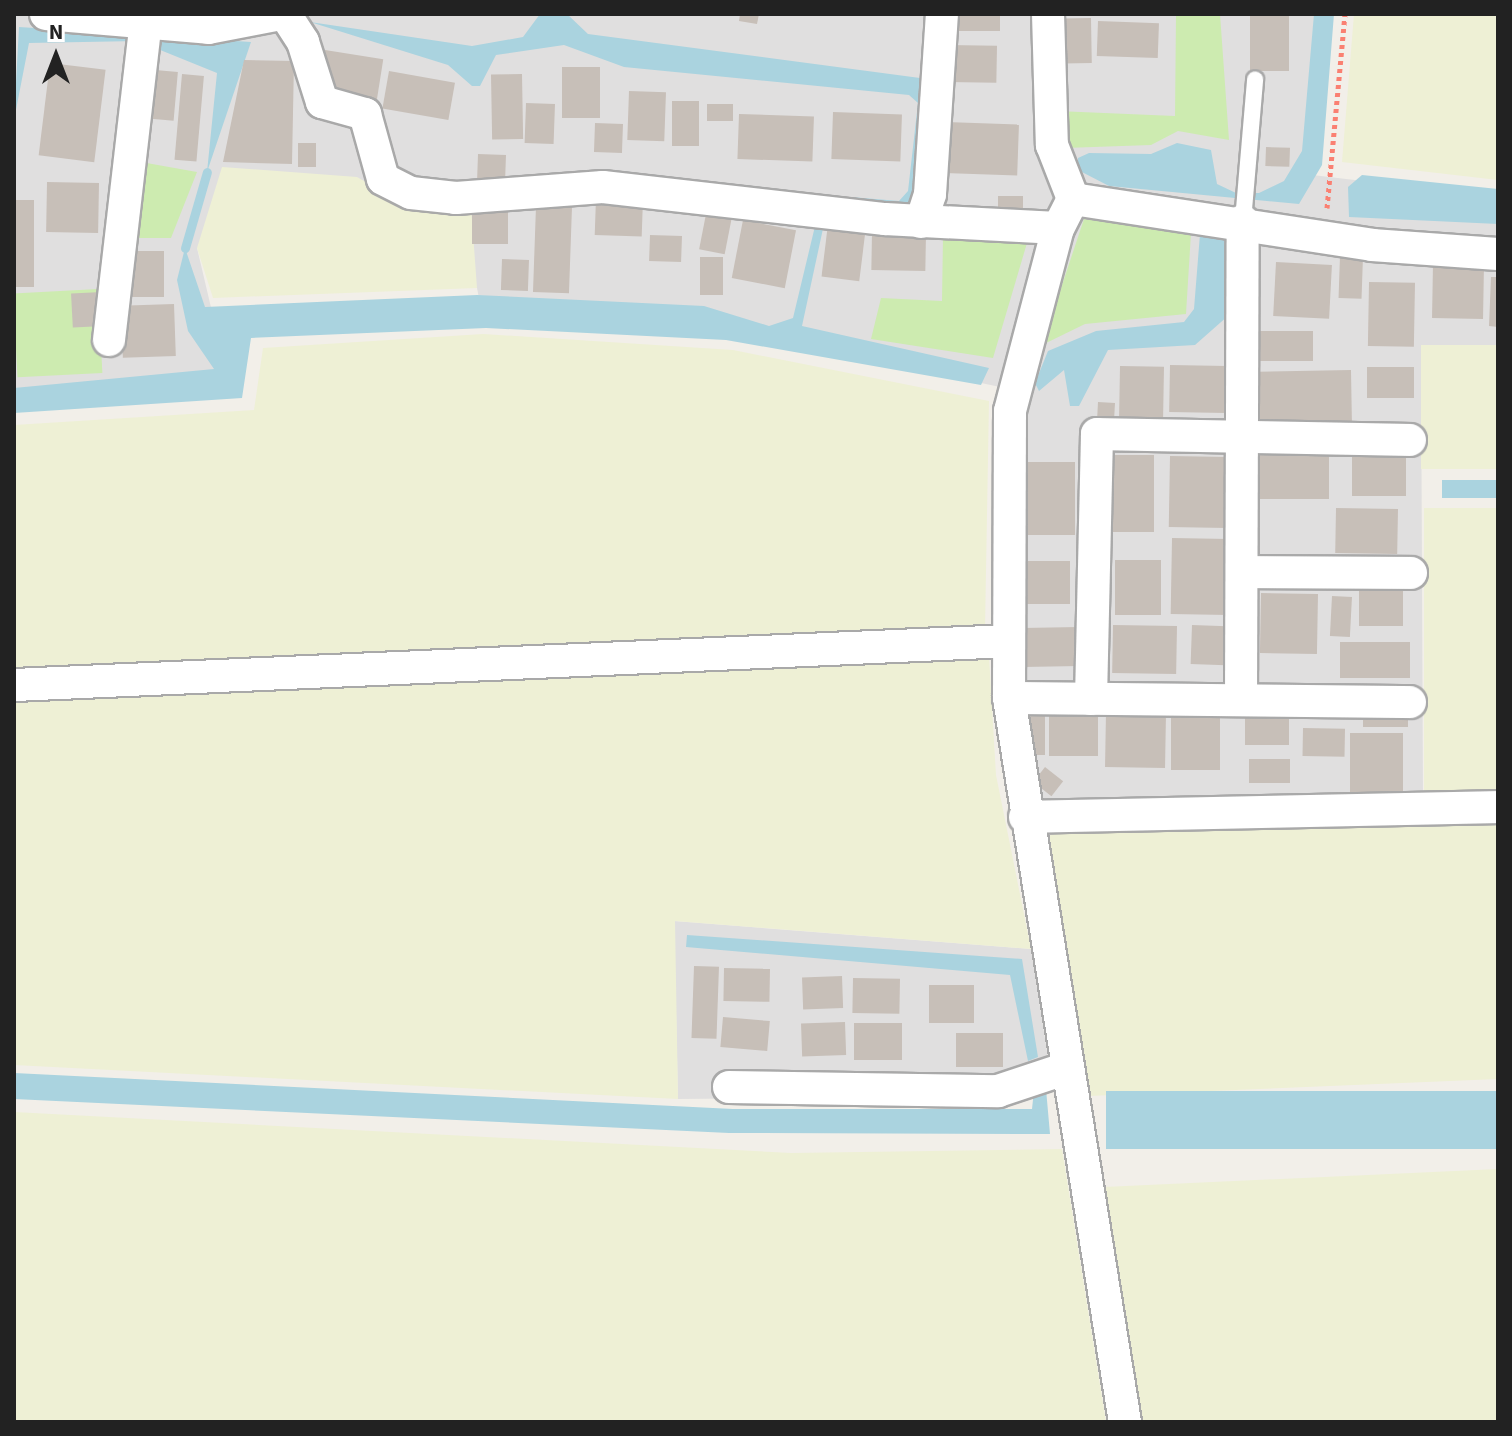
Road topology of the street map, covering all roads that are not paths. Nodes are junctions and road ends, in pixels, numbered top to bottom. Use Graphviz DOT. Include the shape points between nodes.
graph roads {
  1 [pos="46,14"];
  2 [pos="283,14"];
  3 [pos="942,14"];
  4 [pos="1049,14"];
  5 [pos="106,15"];
  6 [pos="145,36"];
  7 [pos="1255,80"];
  8 [pos="1073,199"];
  9 [pos="1243,221"];
  10 [pos="921,222"];
  11 [pos="1058,228"];
  12 [pos="1498,254"];
  13 [pos="109,340"];
  14 [pos="1410,440"];
  15 [pos="1247,442"];
  16 [pos="1244,572"];
  17 [pos="1411,573"];
  18 [pos="1008,641"];
  19 [pos="14,685"];
  20 [pos="1009,698"];
  21 [pos="1091,699"];
  22 [pos="1241,700"];
  23 [pos="1410,702"];
  24 [pos="1498,807"];
  25 [pos="1025,817"];
  26 [pos="1067,1068"];
  27 [pos="729,1087"];
  28 [pos="1125,1422"];
  1 -- 5 [label="street"];
  2 -- 6 [label="street"];
  2 -- 10 [label="street" via="322,102 365,114 383,179 411,193 680,192"];
  3 -- 10 [label="street" via="930,194"];
  4 -- 8 [label="street" via="1052,145"];
  5 -- 6 [label="street"];
  6 -- 13 [label="street"];
  7 -- 9 [label="lane"];
  8 -- 9 [label="street"];
  8 -- 11 [label="street"];
  9 -- 12 [label="street" via="1325,236"];
  9 -- 15 [label="street"];
  10 -- 11 [label="street"];
  11 -- 18 [label="street" via="1010,411"];
  14 -- 15 [label="street"];
  15 -- 16 [label="street"];
  15 -- 21 [label="street" via="1097,434"];
  16 -- 17 [label="street"];
  16 -- 22 [label="street"];
  18 -- 19 [label="street"];
  18 -- 20 [label="street"];
  20 -- 21 [label="street"];
  20 -- 25 [label="street"];
  21 -- 22 [label="street"];
  22 -- 23 [label="street"];
  24 -- 25 [label="street"];
  25 -- 26 [label="street"];
  26 -- 27 [label="street" via="998,1091"];
  26 -- 28 [label="street"];
}
